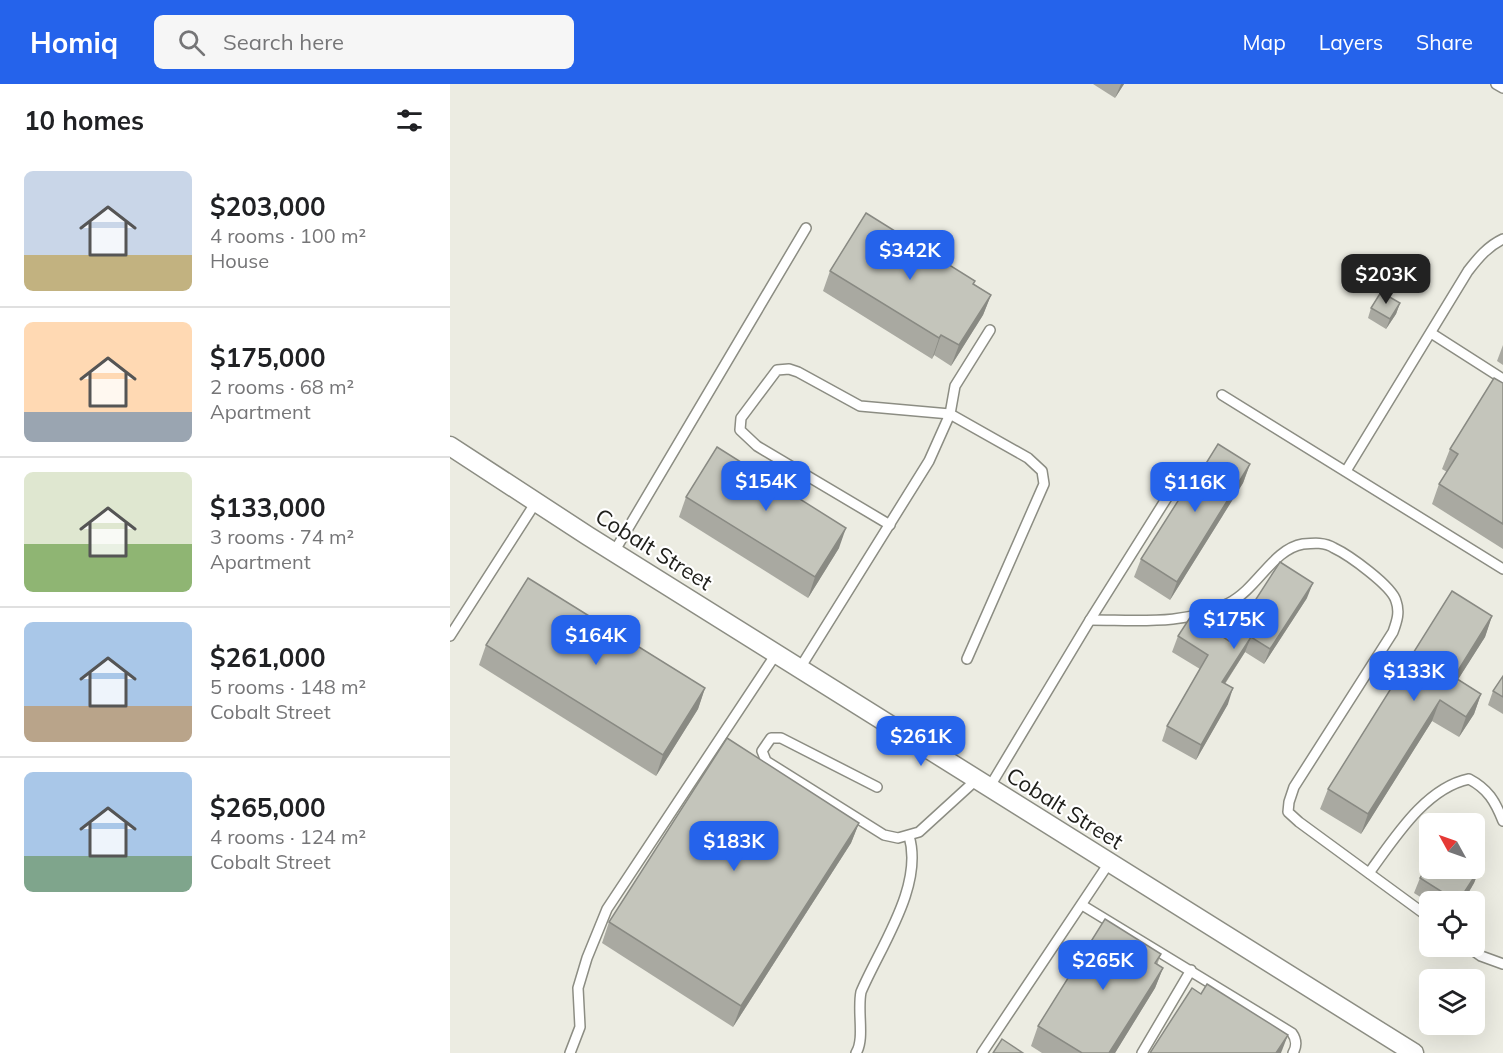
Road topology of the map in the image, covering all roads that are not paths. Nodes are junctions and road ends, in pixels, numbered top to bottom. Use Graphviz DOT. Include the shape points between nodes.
graph roads {
  1 [pos="1496,84"];
  2 [pos="1503,88"];
  3 [pos="806,228"];
  4 [pos="1503,239"];
  5 [pos="990,330"];
  6 [pos="1431,333"];
  7 [pos="1503,379"];
  8 [pos="1222,395"];
  9 [pos="950,414"];
  10 [pos="450,446"];
  11 [pos="1346,471"];
  12 [pos="1168,496"];
  13 [pos="536,502"];
  14 [pos="890,525"];
  15 [pos="614,552"];
  16 [pos="1503,568"];
  17 [pos="1090,620"];
  18 [pos="450,636"];
  19 [pos="776,654"];
  20 [pos="967,659"];
  21 [pos="800,668"];
  22 [pos="982,784"];
  23 [pos="877,787"];
  24 [pos="1503,821"];
  25 [pos="909,836"];
  26 [pos="1109,863"];
  27 [pos="1369,873"];
  28 [pos="1082,905"];
  29 [pos="1419,910"];
  30 [pos="1484,957"];
  31 [pos="1503,964"];
  32 [pos="1191,970"];
  33 [pos="575,1051"];
  34 [pos="856,1053"];
  35 [pos="982,1053"];
  36 [pos="1142,1053"];
  37 [pos="1293,1053"];
  38 [pos="1414,1053"];
  1 -- 2 [label="lane"];
  3 -- 15 [label="lane"];
  4 -- 6 [label="lane" via="1481,255 1468,271"];
  5 -- 9 [label="lane" via="955,386"];
  6 -- 7 [label="lane"];
  6 -- 11 [label="lane"];
  8 -- 11 [label="lane"];
  9 -- 14 [label="lane" via="929,461"];
  9 -- 14 [label="lane" via="860,406 798,372 781,369 773,374 741,418 740,430 757,446"];
  9 -- 20 [label="lane" via="1028,458 1042,471 1044,484"];
  10 -- 13 [label="street, Cobalt Street"];
  11 -- 16 [label="lane"];
  12 -- 17 [label="lane"];
  13 -- 15 [label="street, Cobalt Street"];
  13 -- 18 [label="lane"];
  14 -- 21 [label="lane"];
  15 -- 19 [label="street, Cobalt Street"];
  17 -- 22 [label="lane"];
  17 -- 27 [label="lane" via="1177,620 1204,613 1230,603 1255,583 1280,554 1300,545 1320,543 1334,547 1384,584 1396,599 1398,616 1393,632 1294,787 1288,812"];
  19 -- 21 [label="street, Cobalt Street"];
  19 -- 33 [label="lane" via="607,909 578,988 580,1027"];
  21 -- 22 [label="street, Cobalt Street"];
  22 -- 25 [label="lane"];
  22 -- 26 [label="street, Cobalt Street"];
  23 -- 25 [label="lane" via="781,738 771,738 762,751 766,761 884,835"];
  24 -- 27 [label="lane" via="1486,790 1469,779 1458,781 1439,792 1411,819"];
  25 -- 34 [label="lane" via="913,864 904,901 861,992 861,1038"];
  26 -- 28 [label="lane"];
  26 -- 38 [label="street, Cobalt Street"];
  27 -- 29 [label="lane"];
  28 -- 32 [label="lane"];
  28 -- 35 [label="lane"];
  30 -- 31 [label="lane"];
  32 -- 36 [label="lane"];
  32 -- 37 [label="lane" via="1292,1033 1296,1038"];
}
